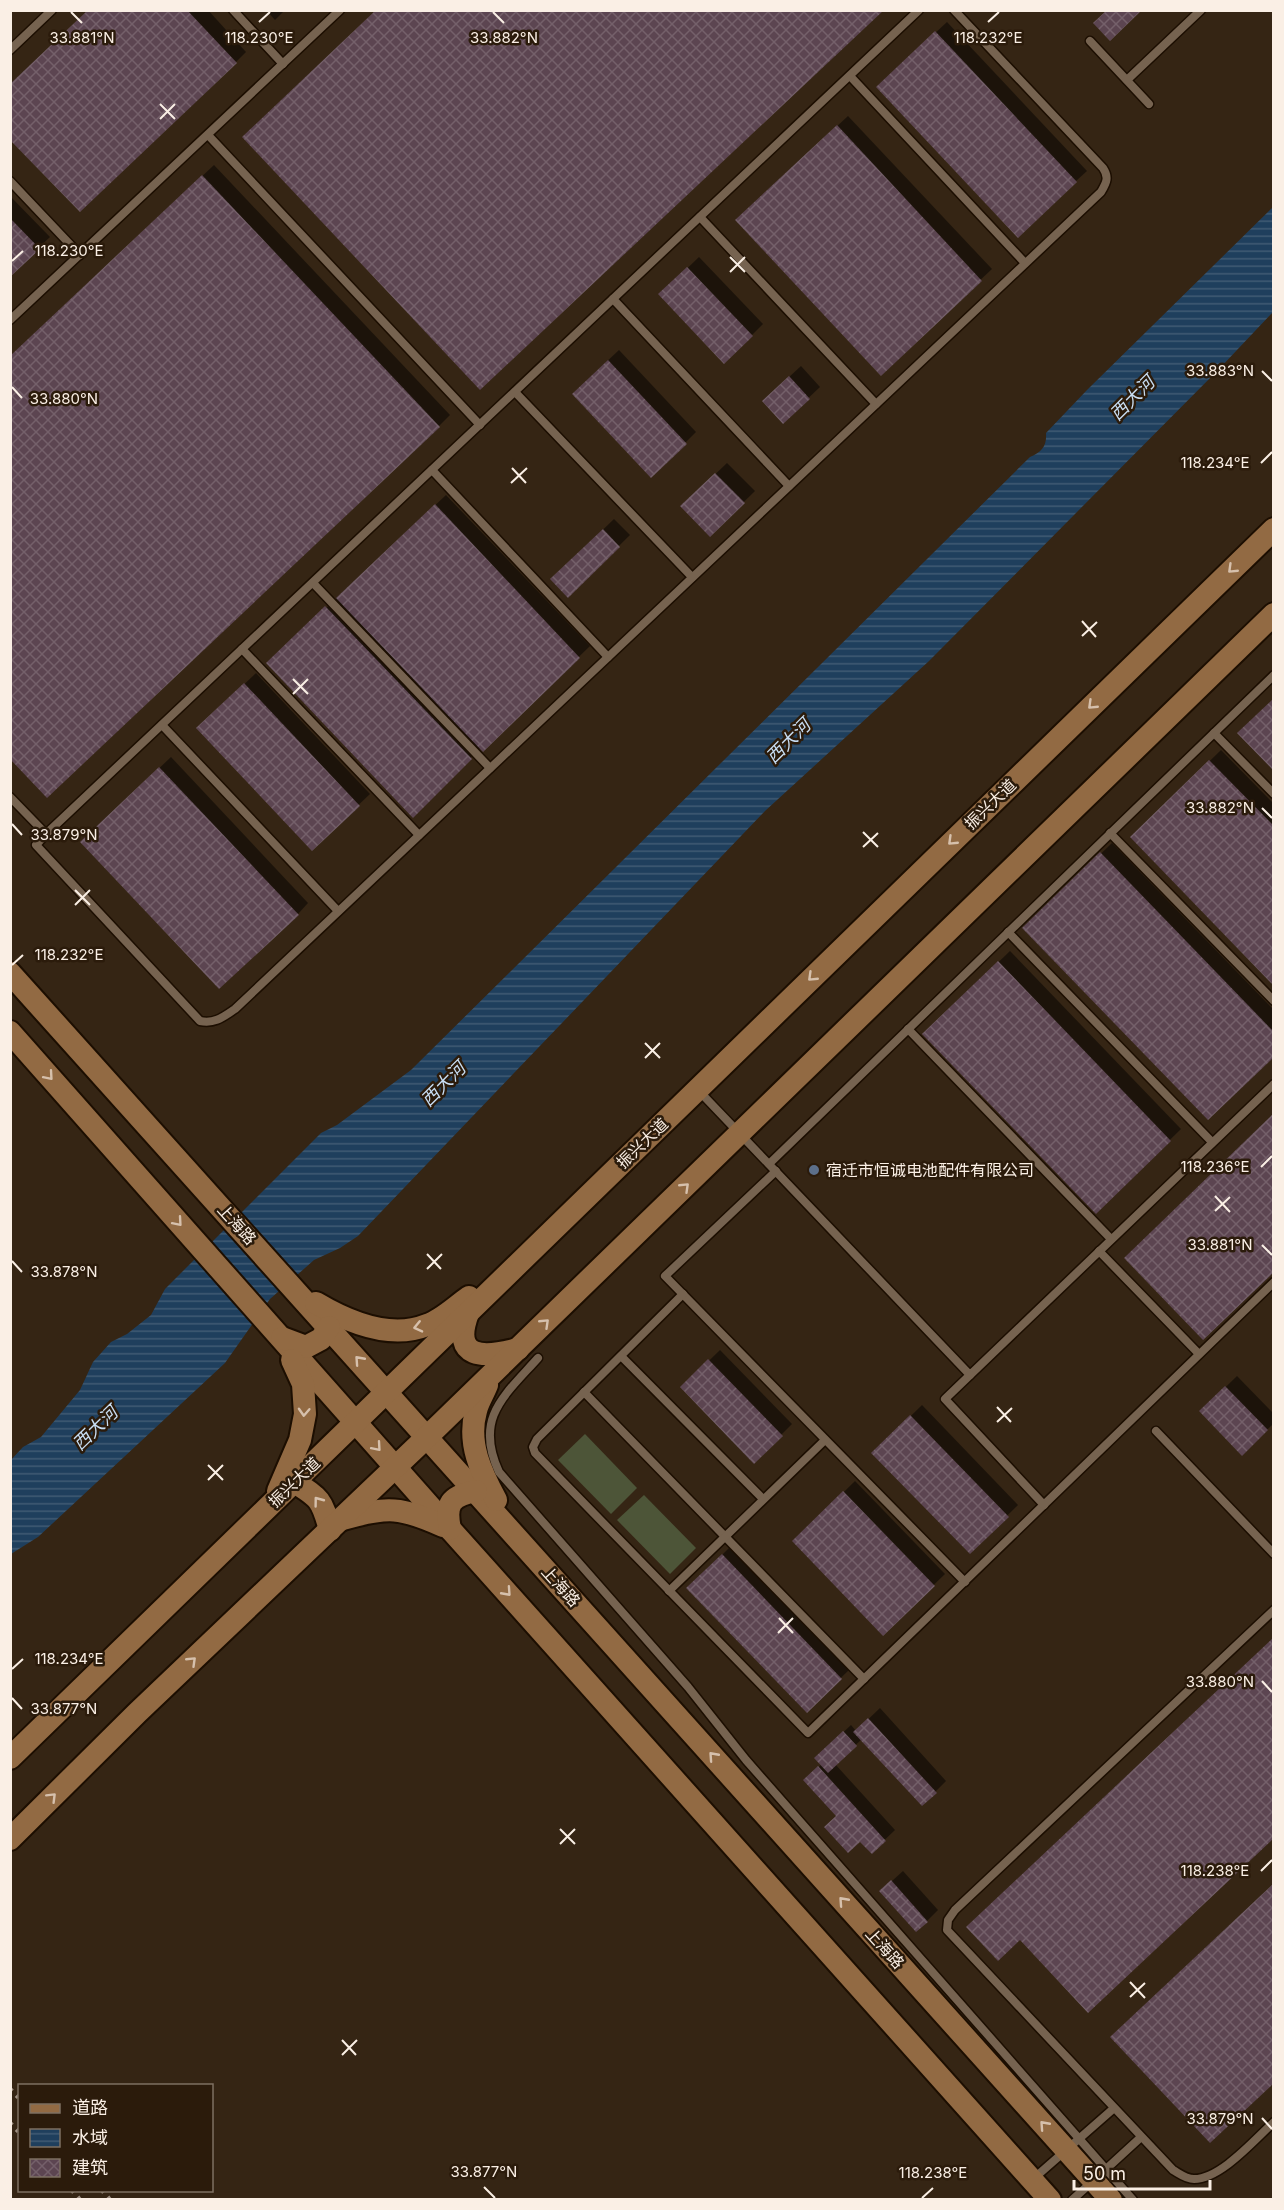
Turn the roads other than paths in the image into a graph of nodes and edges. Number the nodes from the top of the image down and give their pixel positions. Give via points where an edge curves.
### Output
1 (52, 10) edge
2 (232, 10) edge
3 (340, 10) edge
4 (919, 10) edge
5 (954, 10) edge
6 (1201, 10) edge
7 (1090, 41) dead end
8 (10, 50) edge
9 (283, 64) junction
10 (850, 76) junction
11 (1127, 80) junction
12 (1149, 104) dead end
13 (208, 135) junction
14 (10, 181) edge
15 (700, 217) junction
16 (80, 255) junction
17 (1025, 263) junction
18 (613, 299) junction
19 (10, 320) edge
20 (515, 392) junction
21 (876, 404) junction
22 (480, 425) junction
23 (432, 470) junction
24 (789, 486) junction
25 (1274, 529) edge
26 (692, 577) junction
27 (313, 583) junction
28 (1274, 614) edge
29 (242, 649) junction
30 (608, 657) junction
31 (1274, 675) edge
32 (162, 725) junction
33 (1214, 732) junction
34 (490, 768) junction
35 (1274, 794) edge
36 (10, 797) edge
37 (1110, 833) junction
38 (46, 834) junction
39 (419, 835) junction
40 (338, 911) junction
41 (1008, 932) junction
42 (10, 973) edge
43 (1274, 1001) edge
44 (908, 1029) junction
45 (10, 1032) edge
46 (1274, 1084) edge
47 (698, 1089) junction
48 (740, 1133) junction
49 (1212, 1142) junction
50 (772, 1167) junction
51 (1111, 1239) junction
52 (1099, 1251) junction
53 (520, 1262) junction
54 (1274, 1282) edge
55 (297, 1291) junction
56 (683, 1294) junction
57 (468, 1313) junction
58 (329, 1327) junction
59 (280, 1338) junction
60 (528, 1354) junction
61 (1199, 1354) junction
62 (621, 1356) junction
63 (491, 1375) junction
64 (970, 1375) junction
65 (387, 1391) junction
66 (584, 1392) junction
67 (355, 1422) junction
68 (1156, 1431) dead end
69 (428, 1436) junction
70 (825, 1440) junction
71 (396, 1468) junction
72 (294, 1482) junction
73 (476, 1491) junction
74 (764, 1500) junction
75 (273, 1502) junction
76 (1044, 1505) junction
77 (335, 1525) junction
78 (450, 1529) junction
79 (514, 1533) junction
80 (725, 1537) junction
81 (1274, 1554) edge
82 (965, 1582) junction
83 (669, 1591) junction
84 (1274, 1610) edge
85 (864, 1679) junction
86 (10, 1758) edge
87 (10, 1839) edge
88 (1113, 2109) junction
89 (1274, 2122) edge
90 (1140, 2138) junction
91 (1073, 2144) junction
92 (1100, 2175) junction
93 (1032, 2180) junction
94 (1050, 2199) edge
95 (1072, 2199) edge
96 (1111, 2199) edge
97 (1133, 2199) edge

1 - 8 lane
2 - 9 lane
3 - 9 lane
4 - 10 lane
5 - 17 lane via 1107,175 1101,192
6 - 11 lane
7 - 11 lane
9 - 13 lane
10 - 15 lane
10 - 17 lane
11 - 12 lane
13 - 16 lane
13 - 22 lane
14 - 16 lane
15 - 18 lane
15 - 21 lane
16 - 19 lane
17 - 21 lane
18 - 20 lane
18 - 24 lane
20 - 22 lane
20 - 26 lane
21 - 24 lane
22 - 23 lane
23 - 27 lane
23 - 30 lane
24 - 26 lane
25 -> 47 main road, 振兴大道
26 - 30 lane
27 - 29 lane
27 - 34 lane
28 - 48 main road
29 - 32 lane
29 - 39 lane
30 - 34 lane
31 - 33 lane
32 - 38 lane
32 - 40 lane
33 - 35 lane
33 - 37 lane
34 - 39 lane
36 - 38 lane
37 - 41 lane
37 - 43 lane
38 - 40 lane via 36,845 200,1021 210,1023 235,1009
39 - 40 lane
41 - 44 lane
41 - 49 lane
42 - 55 main road, 上海路
44 - 50 lane
44 - 51 lane
45 -> 59 main road
46 - 49 lane
47 - 48 lane
47 - 53 main road, 振兴大道
48 - 50 lane
60 -> 48 main road
49 - 51 lane
50 - 56 lane via 665,1276
50 - 64 lane
51 - 52 lane
52 - 61 lane
52 - 64 lane
53 -> 55 main road via 427,1325 405,1330 379,1329 355,1322
53 - 57 main road, 振兴大道
54 - 61 lane
55 - 58 main road, 上海路
56 - 62 lane
56 - 70 lane
57 - 60 main road via 462,1329 463,1340 471,1350 481,1355
57 - 65 main road, 振兴大道
58 - 59 main road via 321,1339 306,1347
65 -> 58 main road, 上海路
59 - 67 main road
59 -> 75 main road via 303,1384 304,1414 300,1440
60 - 63 main road
60 - 91 lane via 488,1431 499,1472 688,1687
61 - 76 lane
62 - 66 lane
62 - 74 lane
63 - 69 main road
63 - 79 main road via 476,1410 473,1437 479,1468
64 - 76 lane via 945,1399
65 - 67 main road, 振兴大道
65 - 69 main road, 上海路
66 - 80 lane
66 - 83 lane via 537,1439 535,1453
67 -> 71 main road
67 - 72 main road, 振兴大道
68 - 81 lane
69 - 71 main road
69 - 73 main road, 上海路
70 - 74 lane
70 - 82 lane
71 - 77 main road
71 - 78 main road
72 - 75 main road, 振兴大道
77 -> 72 main road via 317,1496
73 - 78 main road via 453,1500 447,1511
73 - 79 main road, 上海路
74 - 80 lane
75 - 86 main road, 振兴大道
76 - 82 lane
77 - 78 main road via 368,1512 390,1509 414,1513
87 -> 77 main road
78 -> 93 main road
91 -> 79 main road, 上海路
80 - 83 lane
80 - 85 lane
82 - 85 lane
83 - 85 lane via 808,1733
84 - 88 lane via 948,1920 947,1930
88 - 90 lane
88 - 91 lane
89 - 90 lane via 1231,2162 1196,2179 1173,2170
90 - 92 lane
91 - 92 main road, 上海路
91 - 93 lane
92 - 95 lane
92 - 96 main road, 上海路
92 - 97 lane
93 - 94 main road

